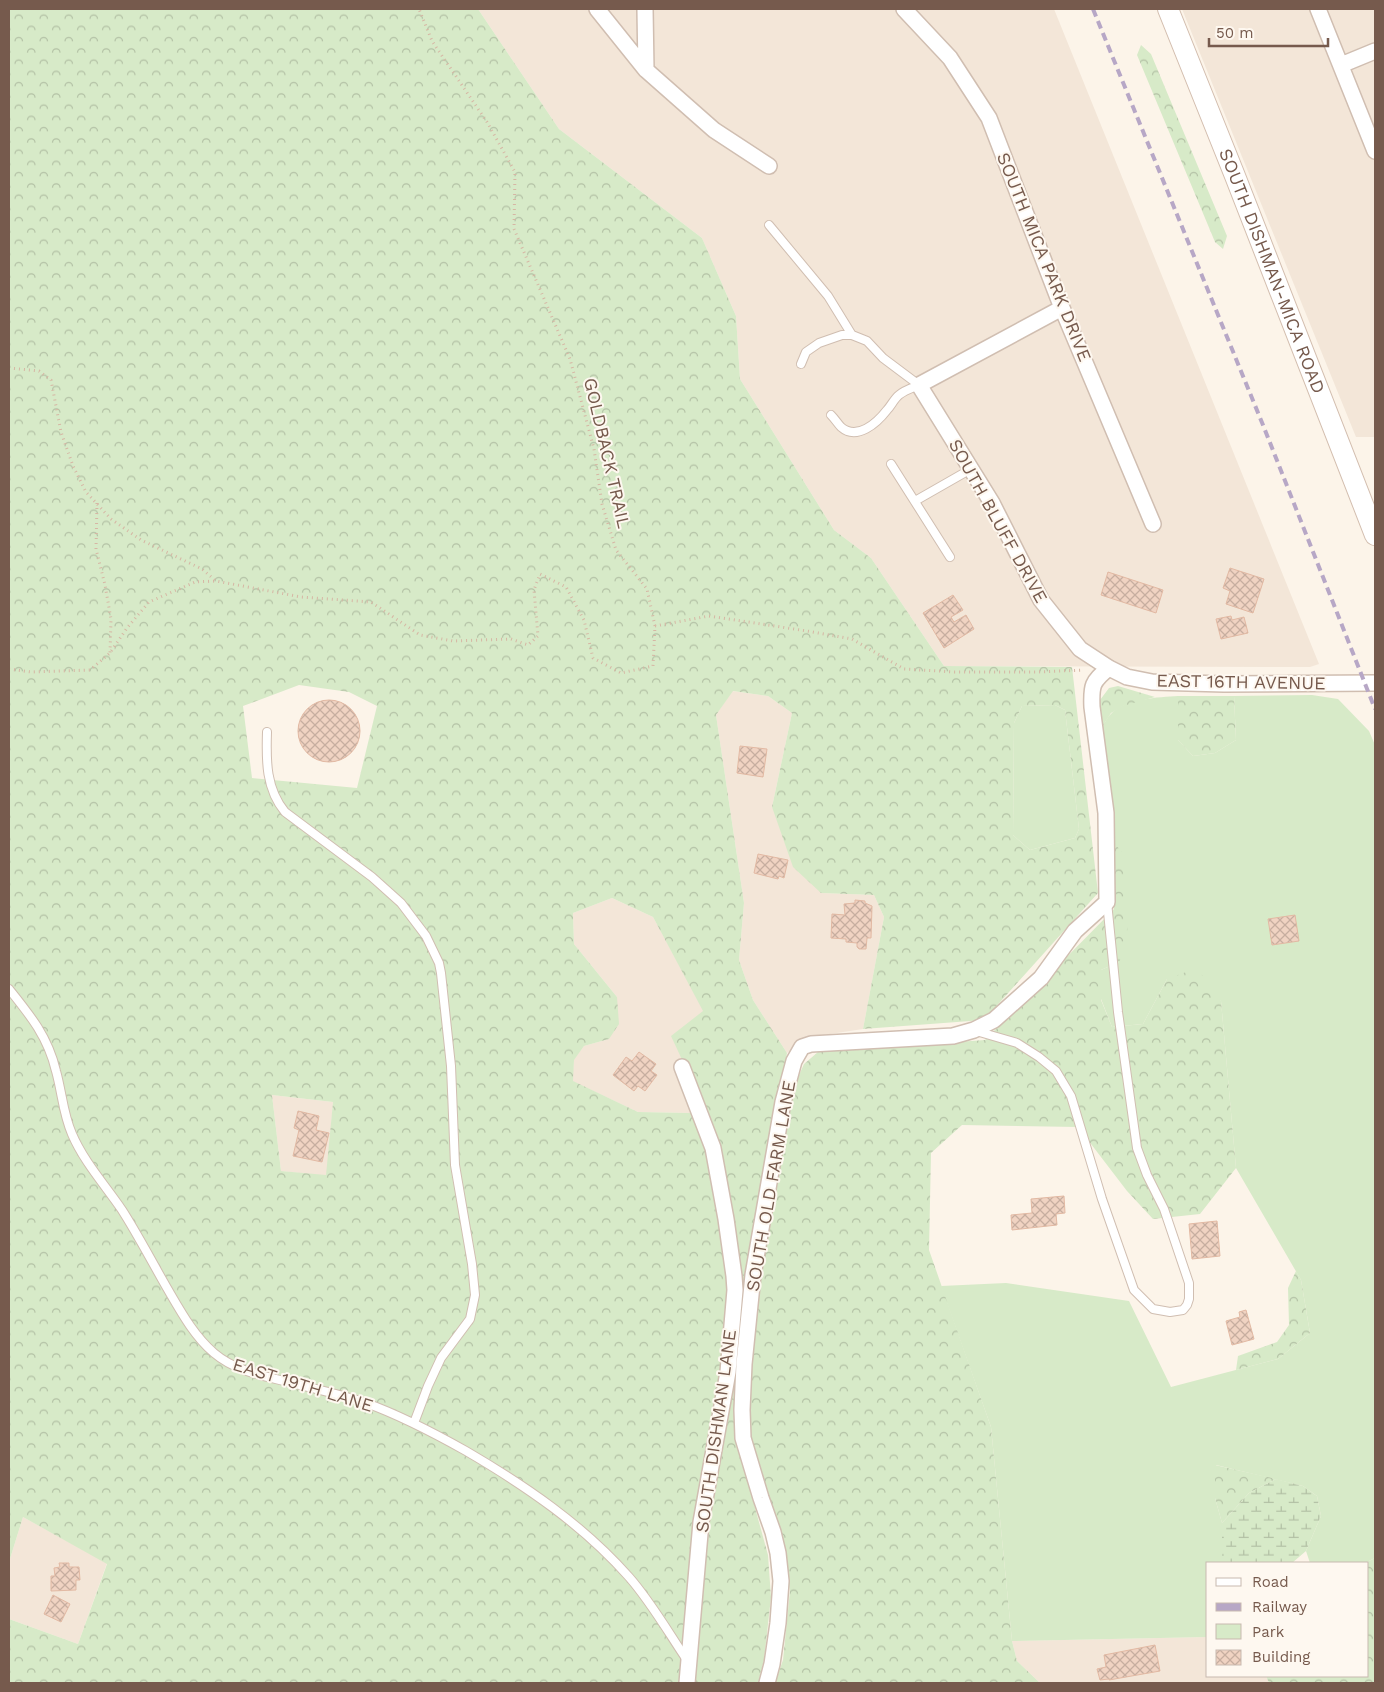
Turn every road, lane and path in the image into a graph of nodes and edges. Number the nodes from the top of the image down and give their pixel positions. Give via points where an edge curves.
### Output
1 (419, 9) edge
2 (597, 9) edge
3 (645, 9) edge
4 (904, 9) edge
5 (1168, 9) edge
6 (1318, 9) edge
7 (1375, 51) edge
8 (1341, 65) junction
9 (646, 70) junction
10 (1375, 151) edge
11 (769, 166) dead end
12 (770, 225) dead end
13 (1062, 308) junction
14 (852, 335) junction
15 (801, 364) dead end
16 (9, 368) edge
17 (920, 385) junction
18 (831, 415) dead end
19 (891, 464) dead end
20 (971, 469) junction
21 (915, 502) junction
22 (97, 503) junction
23 (1153, 524) dead end
24 (1375, 535) edge
25 (950, 556) dead end
26 (216, 581) junction
27 (655, 626) junction
28 (110, 653) junction
29 (1109, 668) junction
30 (9, 669) edge
31 (1375, 683) edge
32 (267, 732) dead end
33 (1107, 902) junction
34 (9, 989) edge
35 (974, 1030) junction
36 (682, 1067) dead end
37 (414, 1423) junction
38 (689, 1663) junction
39 (687, 1683) edge
40 (767, 1683) edge

1 - 27 path, GOLDBACK TRAIL via 432,42 487,122 515,172 514,229 570,359 594,449 602,504 616,550 647,589
2 - 9 street
3 - 9 street
4 - 13 street, SOUTH MICA PARK DRIVE via 950,58 989,118
5 - 24 main road, SOUTH DISHMAN-MICA ROAD
6 - 8 street
7 - 8 street
8 - 10 street
9 - 11 street via 714,130
12 - 14 lane via 828,296
13 - 17 street
13 - 23 street, SOUTH MICA PARK DRIVE
14 - 15 lane via 842,335 813,347
14 - 17 lane via 867,341 883,358
16 - 22 path, GOLDBACK TRAIL via 39,371 51,380 61,432 72,466 86,492
17 - 18 lane via 898,396 881,418 863,430 847,431
17 - 20 street, SOUTH BLUFF DRIVE
19 - 21 lane
20 - 21 lane
20 - 29 street, SOUTH BLUFF DRIVE via 1041,600 1080,649
21 - 25 lane
22 - 26 path, GOLDBACK TRAIL via 111,519 141,540 202,569
22 - 28 path via 96,549 111,619
26 - 27 path, GOLDBACK TRAIL via 301,597 371,602 420,635 452,641 511,639 528,645 538,636 534,590 540,574 566,587 584,620 594,658 621,673 652,666
26 - 28 path via 195,582 149,602
27 - 29 path via 709,616 825,634 852,639 904,669 1038,672
28 - 30 path via 90,670 31,672
29 - 31 street, EAST 16TH AVENUE via 1127,677 1152,682
29 - 33 street via 1097,677 1091,690 1106,813
32 - 37 lane via 267,771 279,805 384,886 426,936 439,963 451,1066 455,1164 475,1295 470,1319 441,1358
33 - 35 street, SOUTH OLD FARM LANE via 1075,931 1041,978 994,1020
33 - 35 lane via 1137,1148 1146,1175 1164,1208 1189,1282 1189,1299 1183,1310 1153,1309 1134,1290 1071,1096 1056,1071 1017,1043
34 - 37 lane, EAST 19TH LANE via 37,1024 50,1052 67,1123 84,1157 122,1210 183,1316 213,1352 239,1369 365,1403
35 - 40 street, SOUTH OLD FARM LANE via 954,1036 811,1044 802,1047 794,1061 783,1102 753,1275 742,1410 743,1438 773,1532 781,1581 778,1623
36 - 38 street, SOUTH DISHMAN LANE via 713,1148 735,1290 728,1372 702,1522
37 - 38 lane, EAST 19TH LANE via 499,1470 536,1494 587,1535 631,1579
38 - 39 street, SOUTH DISHMAN LANE

